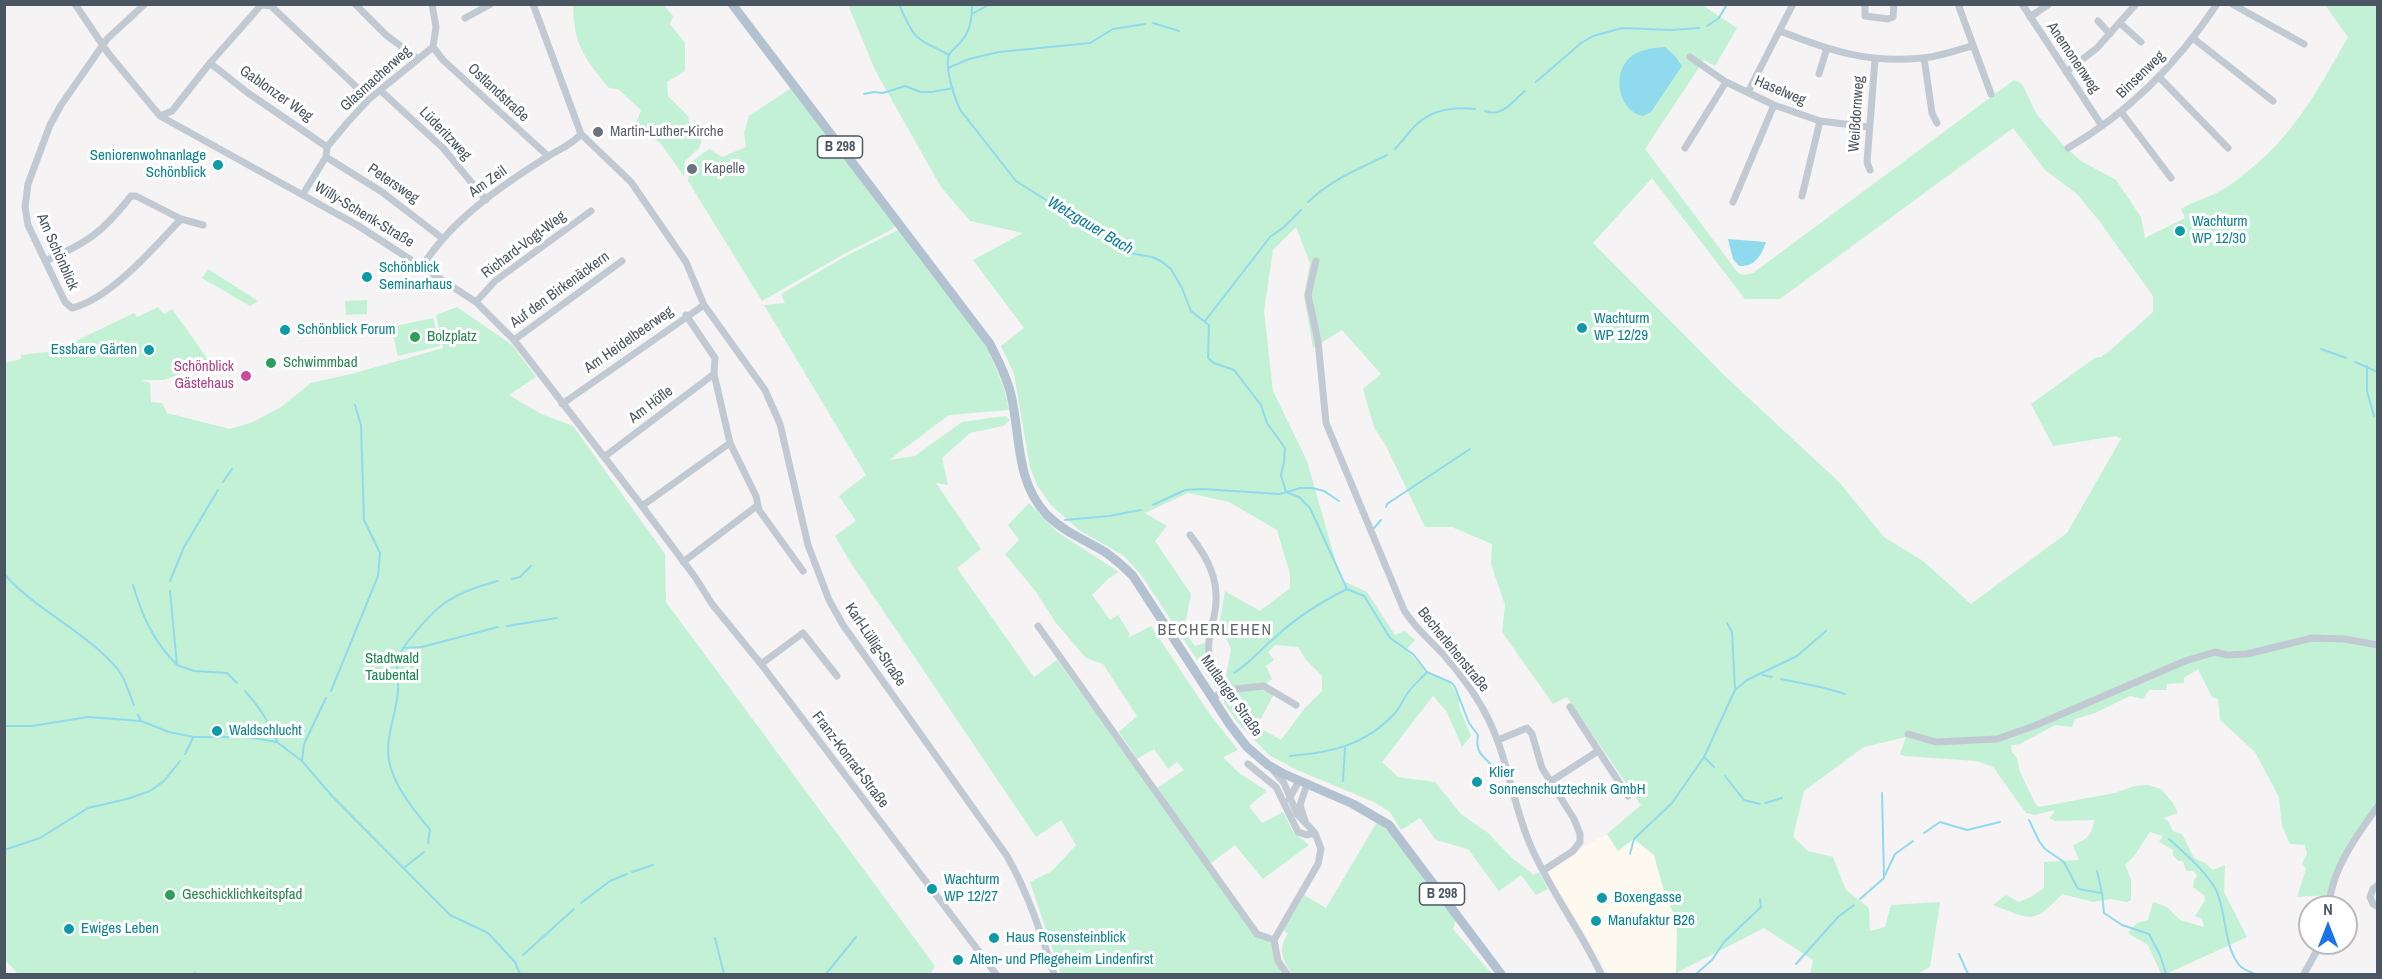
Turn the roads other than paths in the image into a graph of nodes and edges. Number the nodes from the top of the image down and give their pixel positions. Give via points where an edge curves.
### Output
1 (75, 4) edge
2 (145, 4) edge
3 (355, 4) edge
4 (432, 4) edge
5 (491, 4) edge
6 (533, 4) edge
7 (732, 4) edge
8 (1793, 4) edge
9 (1865, 4) edge
10 (1894, 4) edge
11 (1958, 4) edge
12 (2022, 4) edge
13 (2049, 4) edge
14 (2136, 4) edge
15 (2217, 4) edge
16 (2232, 4) edge
17 (262, 5) edge
18 (272, 5) edge
19 (2030, 17) junction
20 (465, 18) dead end
21 (2098, 21) dead end
22 (2121, 24) junction
23 (1780, 31) junction
24 (2110, 34) junction
25 (2194, 39) junction
26 (2141, 42) dead end
27 (2304, 44) dead end
28 (103, 45) junction
29 (1972, 46) junction
30 (433, 47) junction
31 (1827, 48) junction
32 (1690, 57) dead end
33 (1924, 58) junction
34 (418, 59) junction
35 (1875, 60) junction
36 (210, 63) junction
37 (2066, 72) junction
38 (1819, 75) dead end
39 (2160, 78) junction
40 (1726, 82) junction
41 (380, 90) junction
42 (1748, 92) junction
43 (1990, 94) dead end
44 (369, 99) junction
45 (2272, 101) dead end
46 (1774, 105) junction
47 (2122, 113) junction
48 (160, 116) junction
49 (1820, 121) junction
50 (1937, 123) dead end
51 (2102, 126) junction
52 (1869, 127) junction
53 (581, 134) junction
54 (327, 147) junction
55 (1685, 148) dead end
56 (2068, 148) dead end
57 (2228, 148) dead end
58 (548, 156) junction
59 (326, 157) junction
60 (1870, 170) dead end
61 (2171, 178) dead end
62 (303, 194) junction
63 (1802, 196) dead end
64 (486, 200) junction
65 (1733, 202) dead end
66 (591, 211) dead end
67 (181, 219) junction
68 (203, 225) dead end
69 (442, 238) junction
70 (45, 261) junction
71 (622, 261) dead end
72 (1316, 261) dead end
73 (422, 267) junction
74 (476, 302) junction
75 (704, 305) junction
76 (686, 315) junction
77 (514, 340) junction
78 (714, 374) junction
79 (562, 404) junction
80 (730, 443) junction
81 (604, 457) junction
82 (758, 505) junction
83 (642, 506) junction
84 (1190, 535) dead end
85 (683, 562) junction
86 (803, 572) dead end
87 (1038, 626) dead end
88 (2378, 645) edge
89 (761, 664) junction
90 (837, 676) dead end
91 (1225, 690) junction
92 (1213, 698) junction
93 (1296, 705) dead end
94 (1570, 707) dead end
95 (1908, 734) dead end
96 (1498, 740) junction
97 (1598, 751) junction
98 (1248, 764) dead end
99 (1268, 765) junction
100 (1550, 782) junction
101 (1303, 783) junction
102 (1628, 796) dead end
103 (1289, 799) junction
104 (2378, 806) edge
105 (1306, 823) junction
106 (1315, 833) junction
107 (1544, 870) junction
108 (2378, 885) edge
109 (2331, 895) edge
110 (2378, 907) edge
111 (1274, 940) junction
112 (2315, 955) edge
113 (996, 975) edge
114 (1054, 975) edge
115 (1287, 975) edge
116 (1501, 975) edge
117 (1601, 975) edge
118 (2304, 975) edge

1 - 28 street, Willy-Schenk-Straße
2 - 28 street, Am Schönblick
3 - 34 street
4 - 30 street via 436,17
5 - 20 street
6 - 53 street
7 - 92 main road, Mutlanger Straße / B 298 via 990,344 1011,395 1022,467 1035,499 1060,526 1115,560 1133,576
8 - 23 street
9 - 10 street via 1865,16 1888,19 1893,17
11 - 29 street
12 - 19 street, Anemonenweg
13 - 19 street
14 - 22 street
15 - 25 street, Binsenweg
16 - 27 street
17 - 18 street
17 - 36 street
18 - 44 street
19 - 37 street, Anemonenweg
21 - 24 street
22 - 24 street
22 - 26 street
23 - 31 street
23 - 42 street
24 - 37 street
25 - 39 street, Binsenweg
25 - 45 street
28 - 48 street, Willy-Schenk-Straße
28 - 70 street, Am Schönblick via 50,125 28,184 26,216
29 - 33 street
29 - 43 street
30 - 34 street, Glasmacherweg
30 - 58 street, Ostlandstraße
31 - 35 street
31 - 38 street
32 - 40 street, Haselweg
33 - 35 street
33 - 50 street
34 - 41 street, Glasmacherweg
35 - 52 street, Weißdornweg
36 - 48 street via 172,111
36 - 54 street, Gablonzer Weg
37 - 51 street, Anemonenweg
39 - 47 street, Binsenweg
39 - 57 street
40 - 42 street, Haselweg
40 - 55 street
41 - 44 street, Glasmacherweg
41 - 64 street, Lüderitzweg via 443,148
42 - 46 street, Haselweg
44 - 54 street, Glasmacherweg
46 - 49 street, Haselweg
46 - 65 street
47 - 51 street, Binsenweg
47 - 61 street
48 - 62 street, Willy-Schenk-Straße
49 - 52 street, Haselweg
49 - 63 street
51 - 56 street, Binsenweg
52 - 60 street, Weißdornweg
53 - 58 street, Am Zeil
53 - 75 street via 631,182 686,262
54 - 59 street
58 - 64 street, Am Zeil
59 - 62 street
59 - 69 street, Petersweg via 382,192
62 - 73 street, Willy-Schenk-Straße
64 - 69 street, Am Zeil
66 - 74 street, Richard-Vogt-Weg via 495,281
67 - 68 street
67 - 70 street via 131,196 95,235
67 - 70 street, Am Schönblick via 132,271 88,303 72,308 65,302
69 - 73 street, Am Zeil
71 - 77 street, Auf den Birkenäckern
72 - 96 street, Becherlehenstraße via 1308,295 1318,341 1326,423 1404,610 1464,680
73 - 74 street, Willy-Schenk-Straße
74 - 77 street, Willy-Schenk-Straße
75 - 76 street, Am Heidelbeerweg
75 - 114 street, Karl-Lüllig-Straße via 765,390 780,424 808,545 829,600 1007,856 1035,915
76 - 78 street via 715,358
76 - 79 street, Am Heidelbeerweg
77 - 79 street, Willy-Schenk-Straße
78 - 80 street
78 - 81 street, Am Höfle
79 - 81 street, Willy-Schenk-Straße
80 - 82 street
80 - 83 street
81 - 83 street, Willy-Schenk-Straße
82 - 85 street
82 - 86 street
83 - 85 street, Willy-Schenk-Straße
84 - 91 street via 1206,555 1215,578 1209,652
85 - 89 street, Franz-Konrad-Straße
87 - 111 street via 1257,934
88 - 95 street via 2312,638 2247,654 2215,652 1996,739 1936,742
89 - 90 street via 803,633
89 - 113 street, Franz-Konrad-Straße
91 - 92 street
91 - 93 street via 1264,686
92 - 99 main road, Mutlanger Straße / B 298 via 1247,747
94 - 97 street
96 - 100 street via 1527,728
96 - 107 street, Becherlehenstraße via 1526,834
97 - 100 street
97 - 102 street
98 - 106 street via 1276,787 1298,832 1307,836
99 - 101 main road, Mutlanger Straße / B 298
99 - 103 street via 1284,783
100 - 107 street via 1574,819 1580,842
101 - 103 street
101 - 105 street via 1300,806
101 - 116 main road, Mutlanger Straße / B 298 via 1353,804 1389,825
103 - 105 street
104 - 109 street via 2337,873
105 - 106 street
106 - 111 street via 1321,849 1318,864
107 - 117 street, Becherlehenstraße
108 - 110 street via 2370,897
111 - 115 street via 1278,961
112 - 118 street

